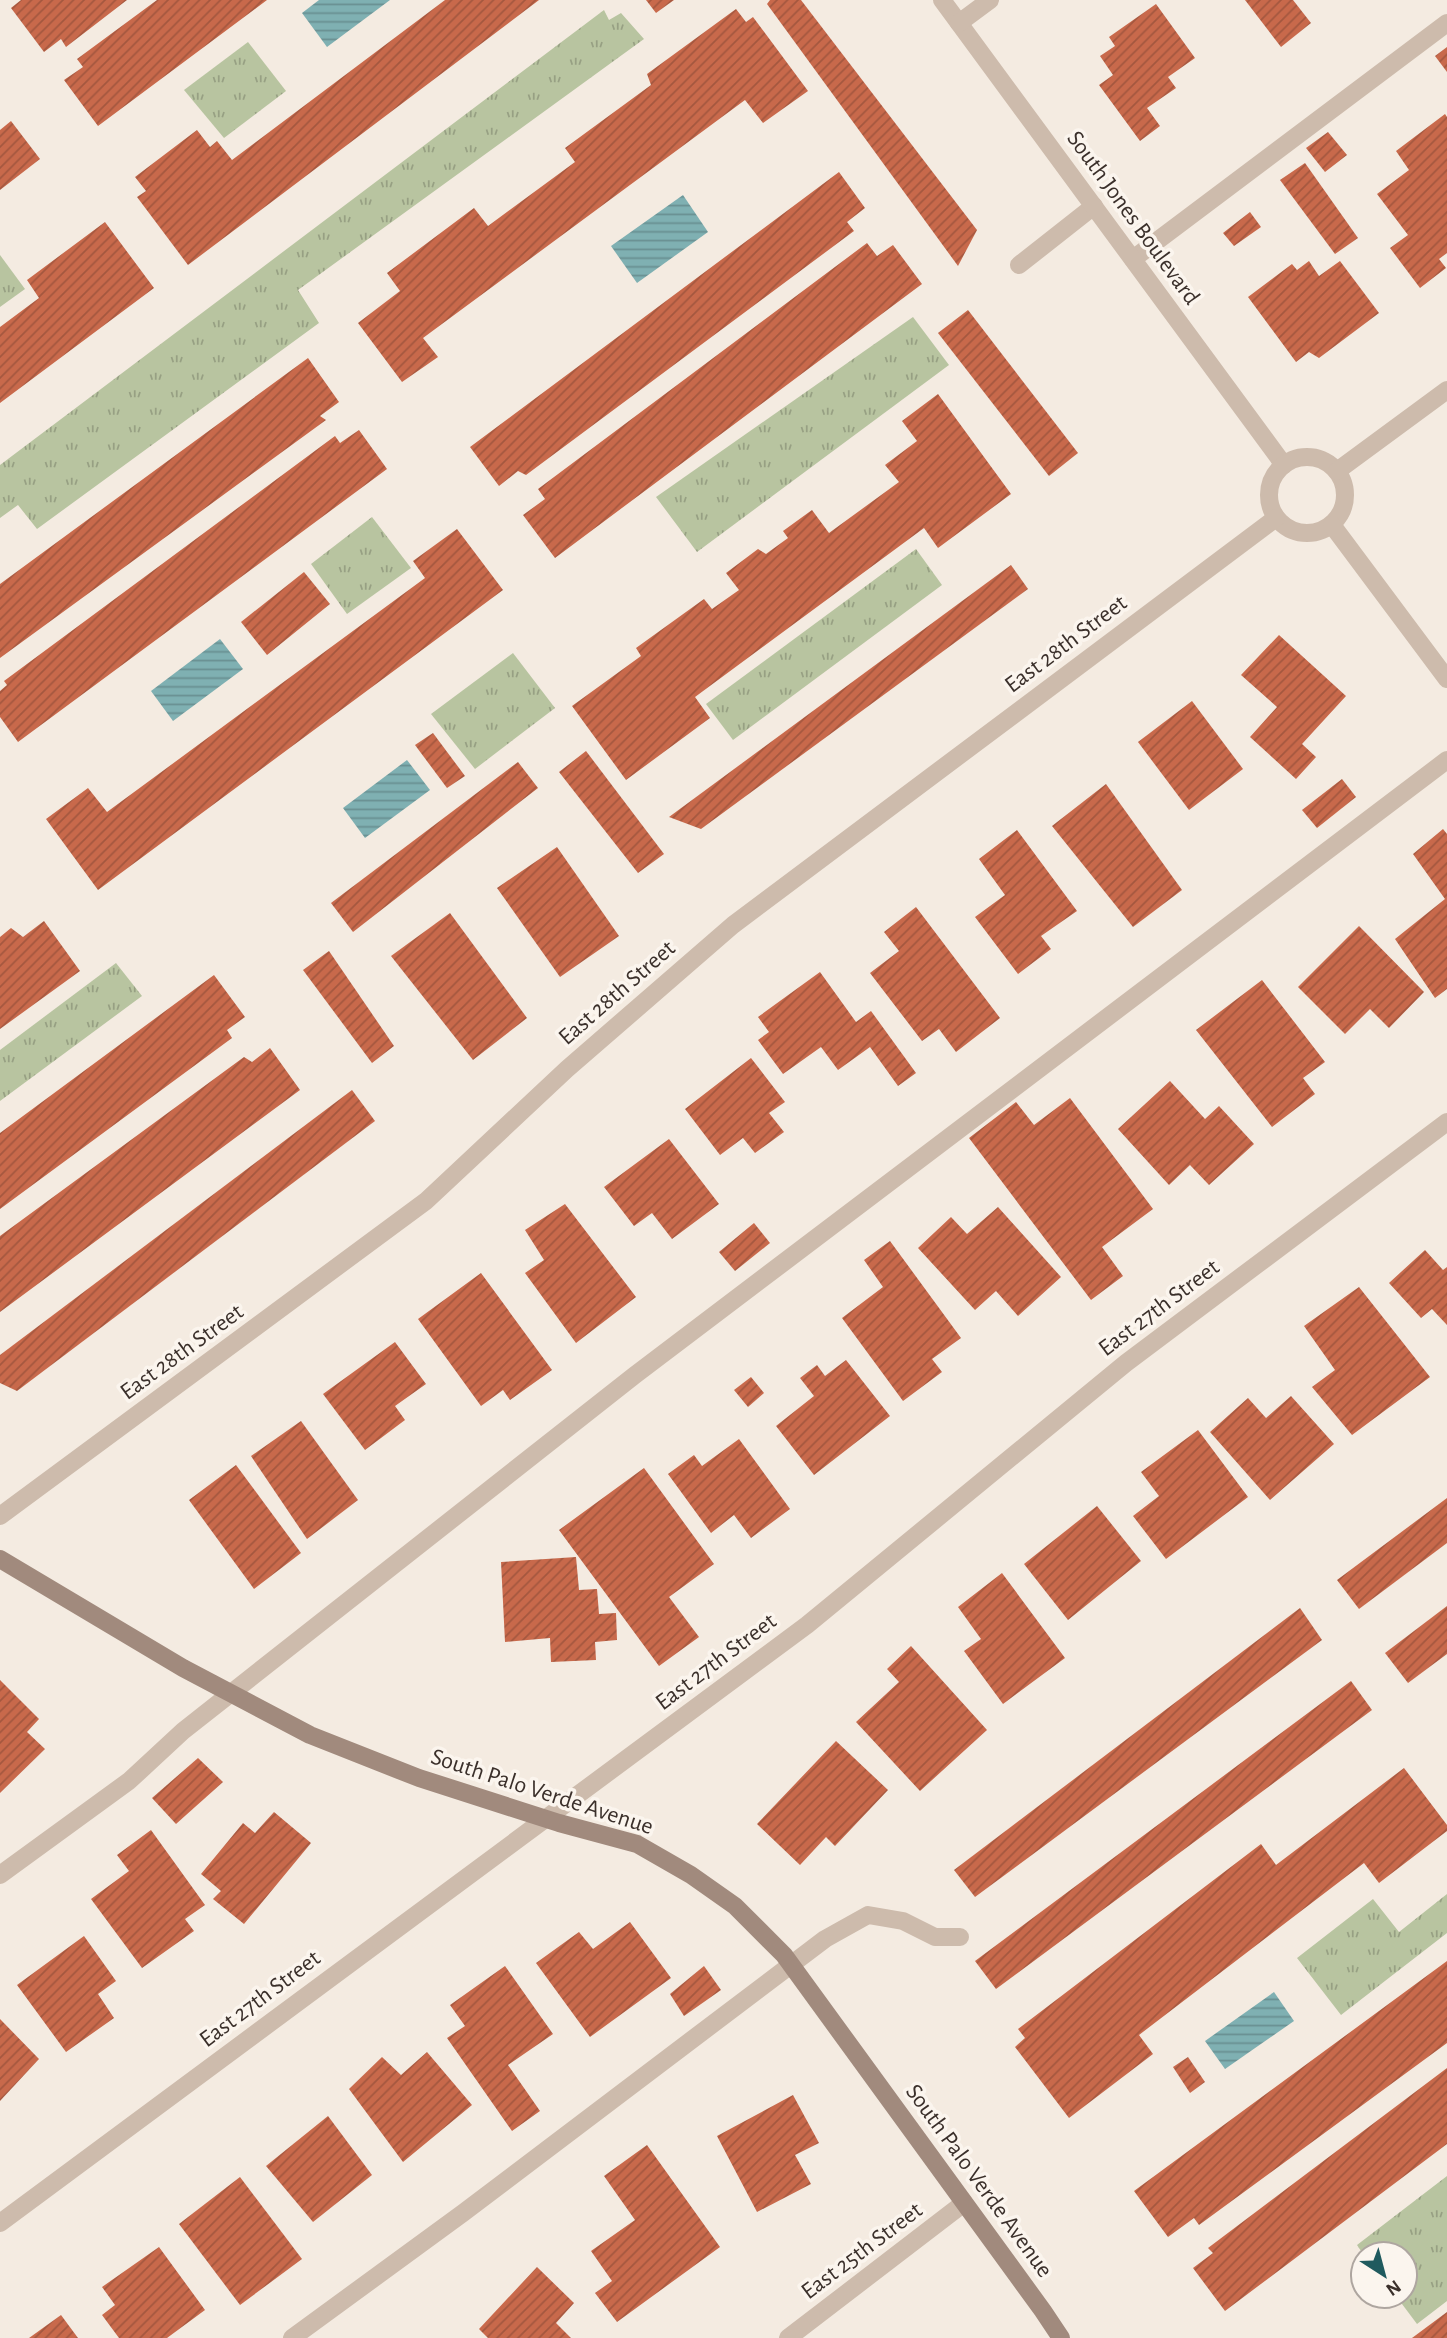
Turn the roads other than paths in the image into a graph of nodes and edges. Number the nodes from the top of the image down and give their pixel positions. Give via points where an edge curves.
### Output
1 (942, 0) edge
2 (990, 0) edge
3 (959, 23) junction
4 (1447, 23) edge
5 (1094, 206) junction
6 (1133, 259) junction
7 (1019, 265) dead end
8 (1447, 390) edge
9 (1284, 465) junction
10 (1337, 471) junction
11 (1276, 518) junction
12 (1332, 525) junction
13 (1447, 679) edge
14 (1447, 760) edge
15 (1447, 1122) edge
16 (0, 1516) edge
17 (0, 1559) edge
18 (230, 1694) junction
19 (545, 1818) junction
20 (0, 1875) edge
21 (960, 1937) dead end
22 (792, 1965) junction
23 (964, 2203) junction
24 (0, 2223) edge
25 (292, 2338) edge
26 (788, 2338) edge
27 (1061, 2338) edge

1 - 3 street, South Jones Boulevard
2 - 3 street
3 - 5 street, South Jones Boulevard
4 - 6 street
5 - 6 street, South Jones Boulevard
5 - 7 street
6 - 9 street, South Jones Boulevard
8 - 10 street
9 - 10 street via 1295,459 1318,458
9 - 11 street via 1269,496
10 - 12 street via 1346,494 1340,516
11 - 12 street via 1296,532 1309,534
11 - 16 street, East 28th Street via 733,925 567,1069 426,1201
12 - 13 street
14 - 18 street via 635,1375
15 - 19 street, East 27th Street via 1126,1363 807,1625
17 - 18 street, South Palo Verde Avenue
18 - 19 street, South Palo Verde Avenue via 366,1758
18 - 20 street via 129,1781
19 - 22 street, South Palo Verde Avenue via 637,1844 691,1875 735,1906
19 - 24 street, East 27th Street
21 - 22 street via 935,1937 903,1921 869,1915 825,1939
22 - 23 street, South Palo Verde Avenue
22 - 25 street
23 - 26 street, East 25th Street
23 - 27 street, South Palo Verde Avenue

